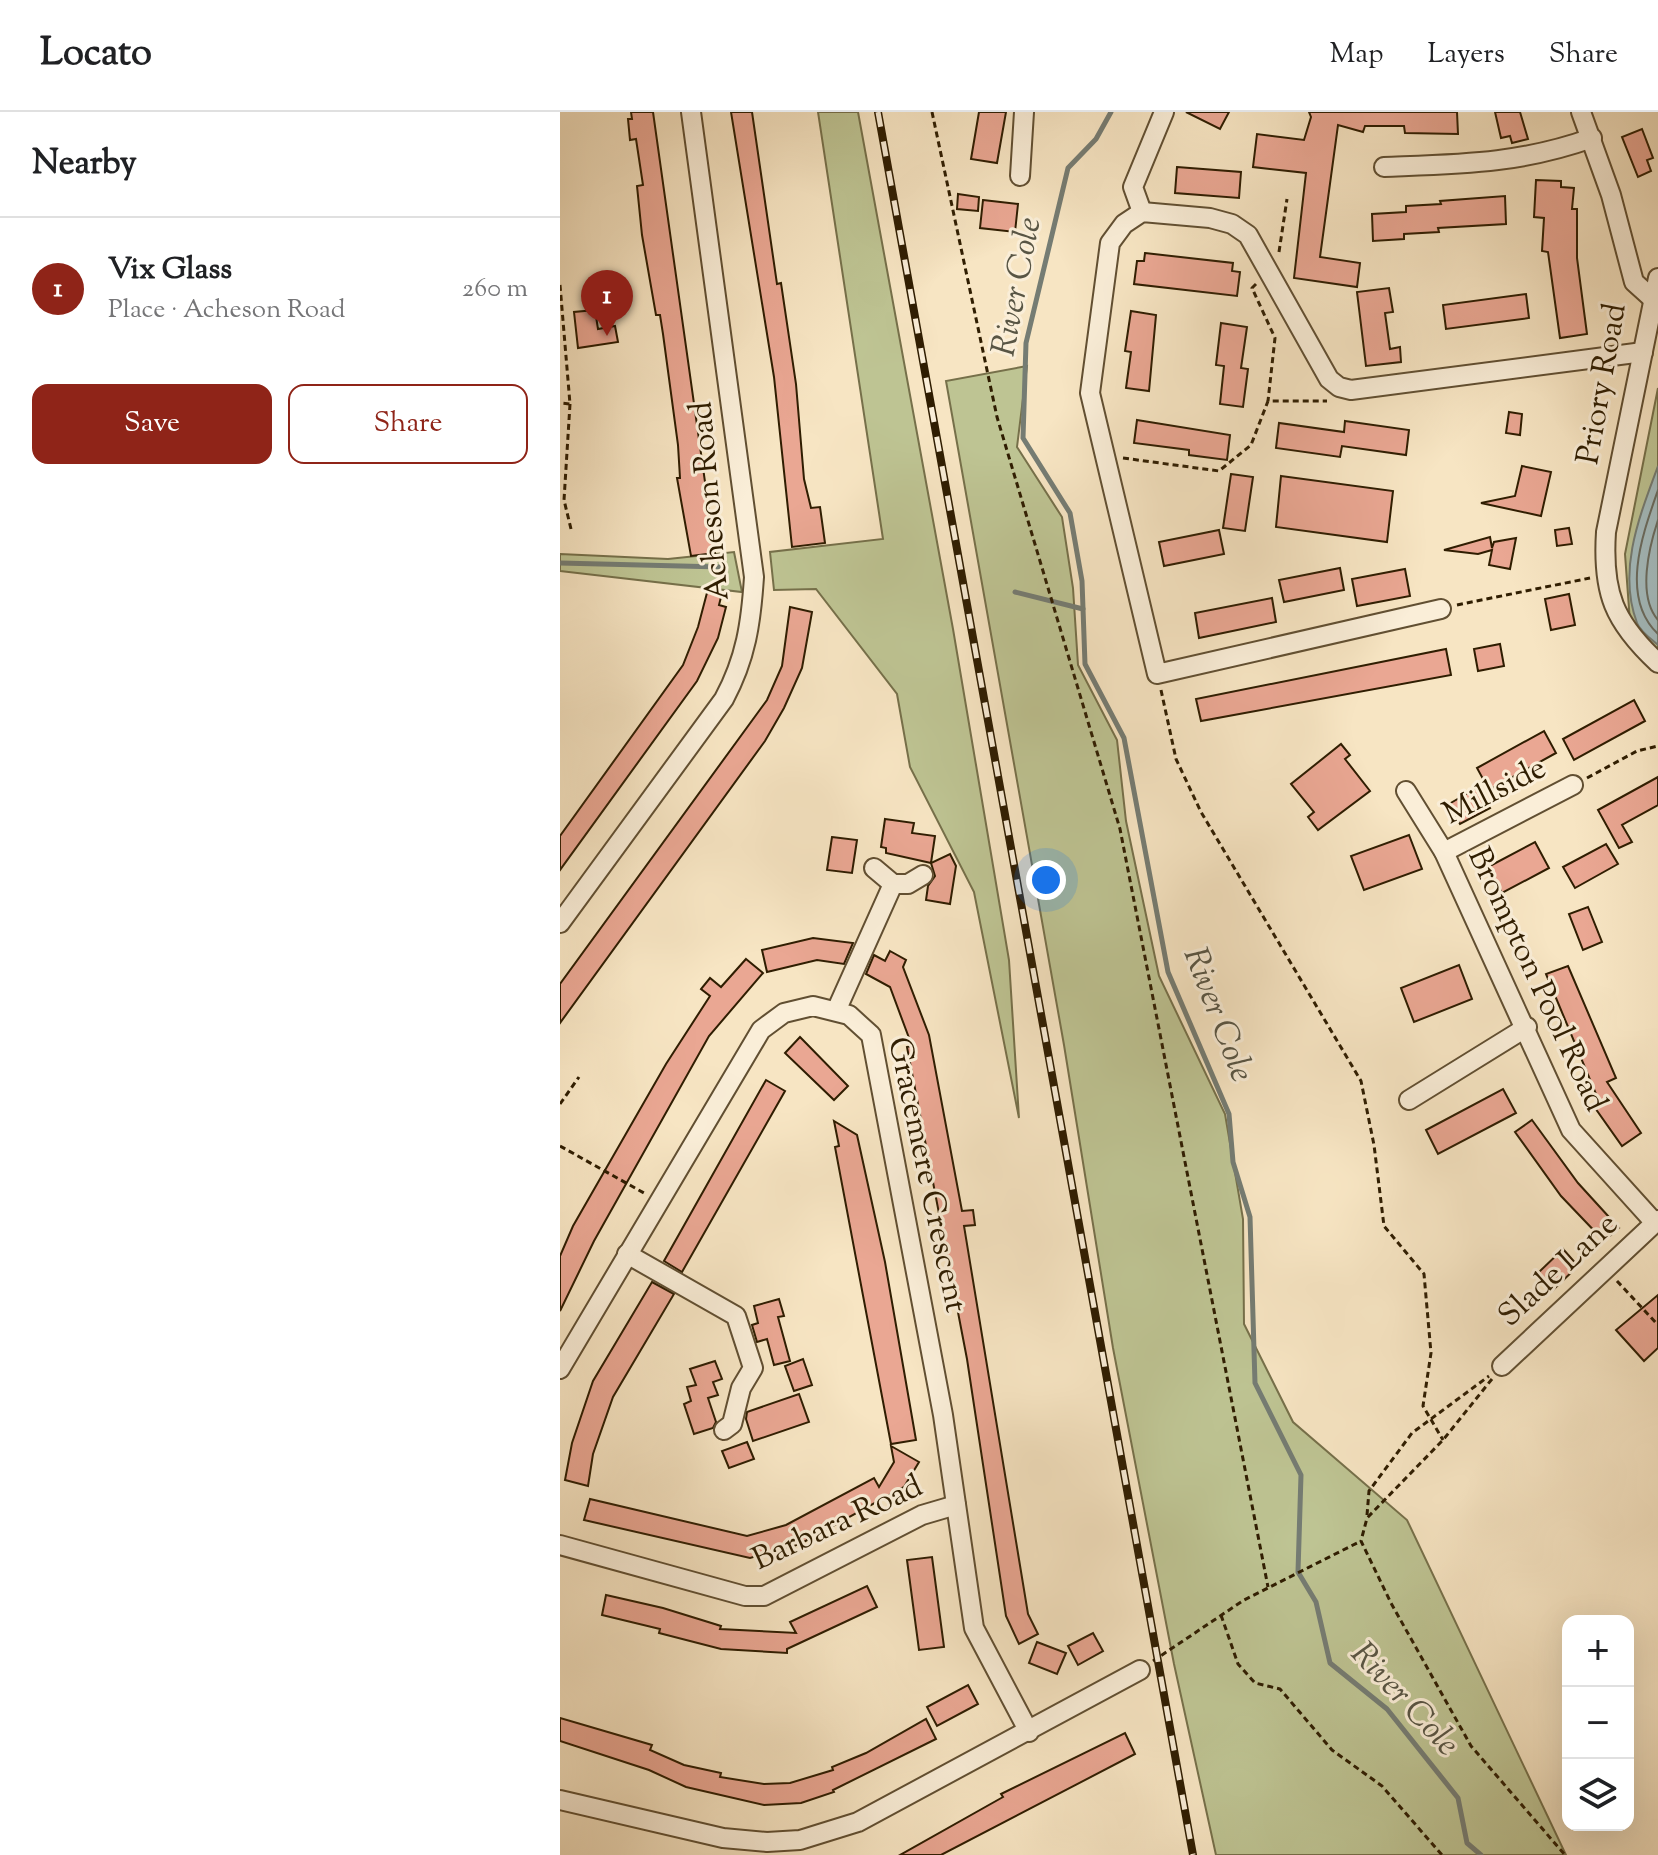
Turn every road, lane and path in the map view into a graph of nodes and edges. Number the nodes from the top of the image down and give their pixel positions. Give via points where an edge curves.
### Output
1 (691, 112) edge
2 (932, 112) edge
3 (1024, 112) edge
4 (1164, 112) edge
5 (1581, 112) edge
6 (1592, 138) junction
7 (1384, 167) dead end
8 (1020, 176) dead end
9 (1142, 212) junction
10 (1658, 278) edge
11 (560, 285) edge
12 (1654, 300) junction
13 (1643, 352) junction
14 (1351, 390) junction
15 (560, 403) edge
16 (570, 404) junction
17 (1104, 456) junction
18 (571, 529) dead end
19 (1606, 575) junction
20 (1441, 609) joint
21 (1658, 663) edge
22 (1157, 674) junction
23 (1658, 746) edge
24 (1573, 785) joint
25 (1406, 791) dead end
26 (1444, 852) junction
27 (874, 868) dead end
28 (923, 875) dead end
29 (893, 884) junction
30 (560, 923) edge
31 (836, 1011) junction
32 (1527, 1027) junction
33 (579, 1077) dead end
34 (1409, 1100) dead end
35 (560, 1104) edge
36 (560, 1146) edge
37 (658, 1201) junction
38 (1656, 1221) edge
39 (627, 1254) junction
40 (1606, 1269) junction
41 (1658, 1325) edge
42 (1502, 1366) junction
43 (560, 1369) edge
44 (1432, 1419) junction
45 (724, 1430) dead end
46 (1443, 1440) junction
47 (956, 1505) junction
48 (1367, 1518) junction
49 (1361, 1541) junction
50 (560, 1545) edge
51 (1268, 1587) junction
52 (1221, 1615) junction
53 (1140, 1670) joint
54 (1029, 1732) junction
55 (560, 1800) edge
56 (1442, 1855) edge
57 (1565, 1855) edge

1 - 30 street, Acheson Road via 754,577 749,630 741,666 724,699
2 - 51 path via 997,417 1120,829
3 - 8 street
4 - 9 street via 1133,187
5 - 6 street, Priory Road
6 - 7 street via 1500,163
6 - 12 street, Priory Road via 1634,282
9 - 14 street via 1210,218 1248,235 1329,379
9 - 17 street via 1110,243 1090,393
10 - 12 street
11 - 16 path
12 - 13 street, Priory Road
13 - 14 street
13 - 19 street, Priory Road via 1606,532
14 - 17 path via 1346,402 1268,401 1251,445 1219,471
15 - 16 path
16 - 18 path via 564,500
17 - 22 street
19 - 20 path
19 - 21 street, Priory Road via 1623,626
20 - 22 street
22 - 44 path via 1176,759 1201,812 1361,1081 1384,1226 1424,1274 1431,1353 1423,1406
23 - 24 path via 1637,751
24 - 26 street, Millside
25 - 26 street, Brompton Pool Road
26 - 32 street, Brompton Pool Road
27 - 29 street
28 - 29 street via 908,884
29 - 31 street
31 - 37 street, Gracemere Crescent via 796,1008 761,1030
31 - 47 street, Gracemere Crescent via 862,1024 879,1063
32 - 34 street
32 - 38 street, Brompton Pool Road via 1571,1130
33 - 35 path
36 - 37 path
37 - 39 street, Gracemere Crescent
38 - 40 street, Slade Lane
39 - 43 street, Gracemere Crescent
39 - 45 street via 736,1316 753,1368 741,1388 732,1424
40 - 41 path
40 - 42 street, Slade Lane
42 - 44 path
42 - 46 path
44 - 46 path
44 - 48 path via 1412,1433 1369,1491
46 - 48 path
47 - 50 street, Barbara Road via 922,1515 764,1596 745,1596
47 - 54 street, Gracemere Crescent via 974,1628
48 - 49 path
49 - 51 path
49 - 57 path via 1471,1746
51 - 52 path
52 - 53 path
52 - 56 path via 1238,1664 1255,1683 1280,1689 1332,1750 1382,1786
53 - 54 street
54 - 55 street via 858,1822 800,1840 723,1838

